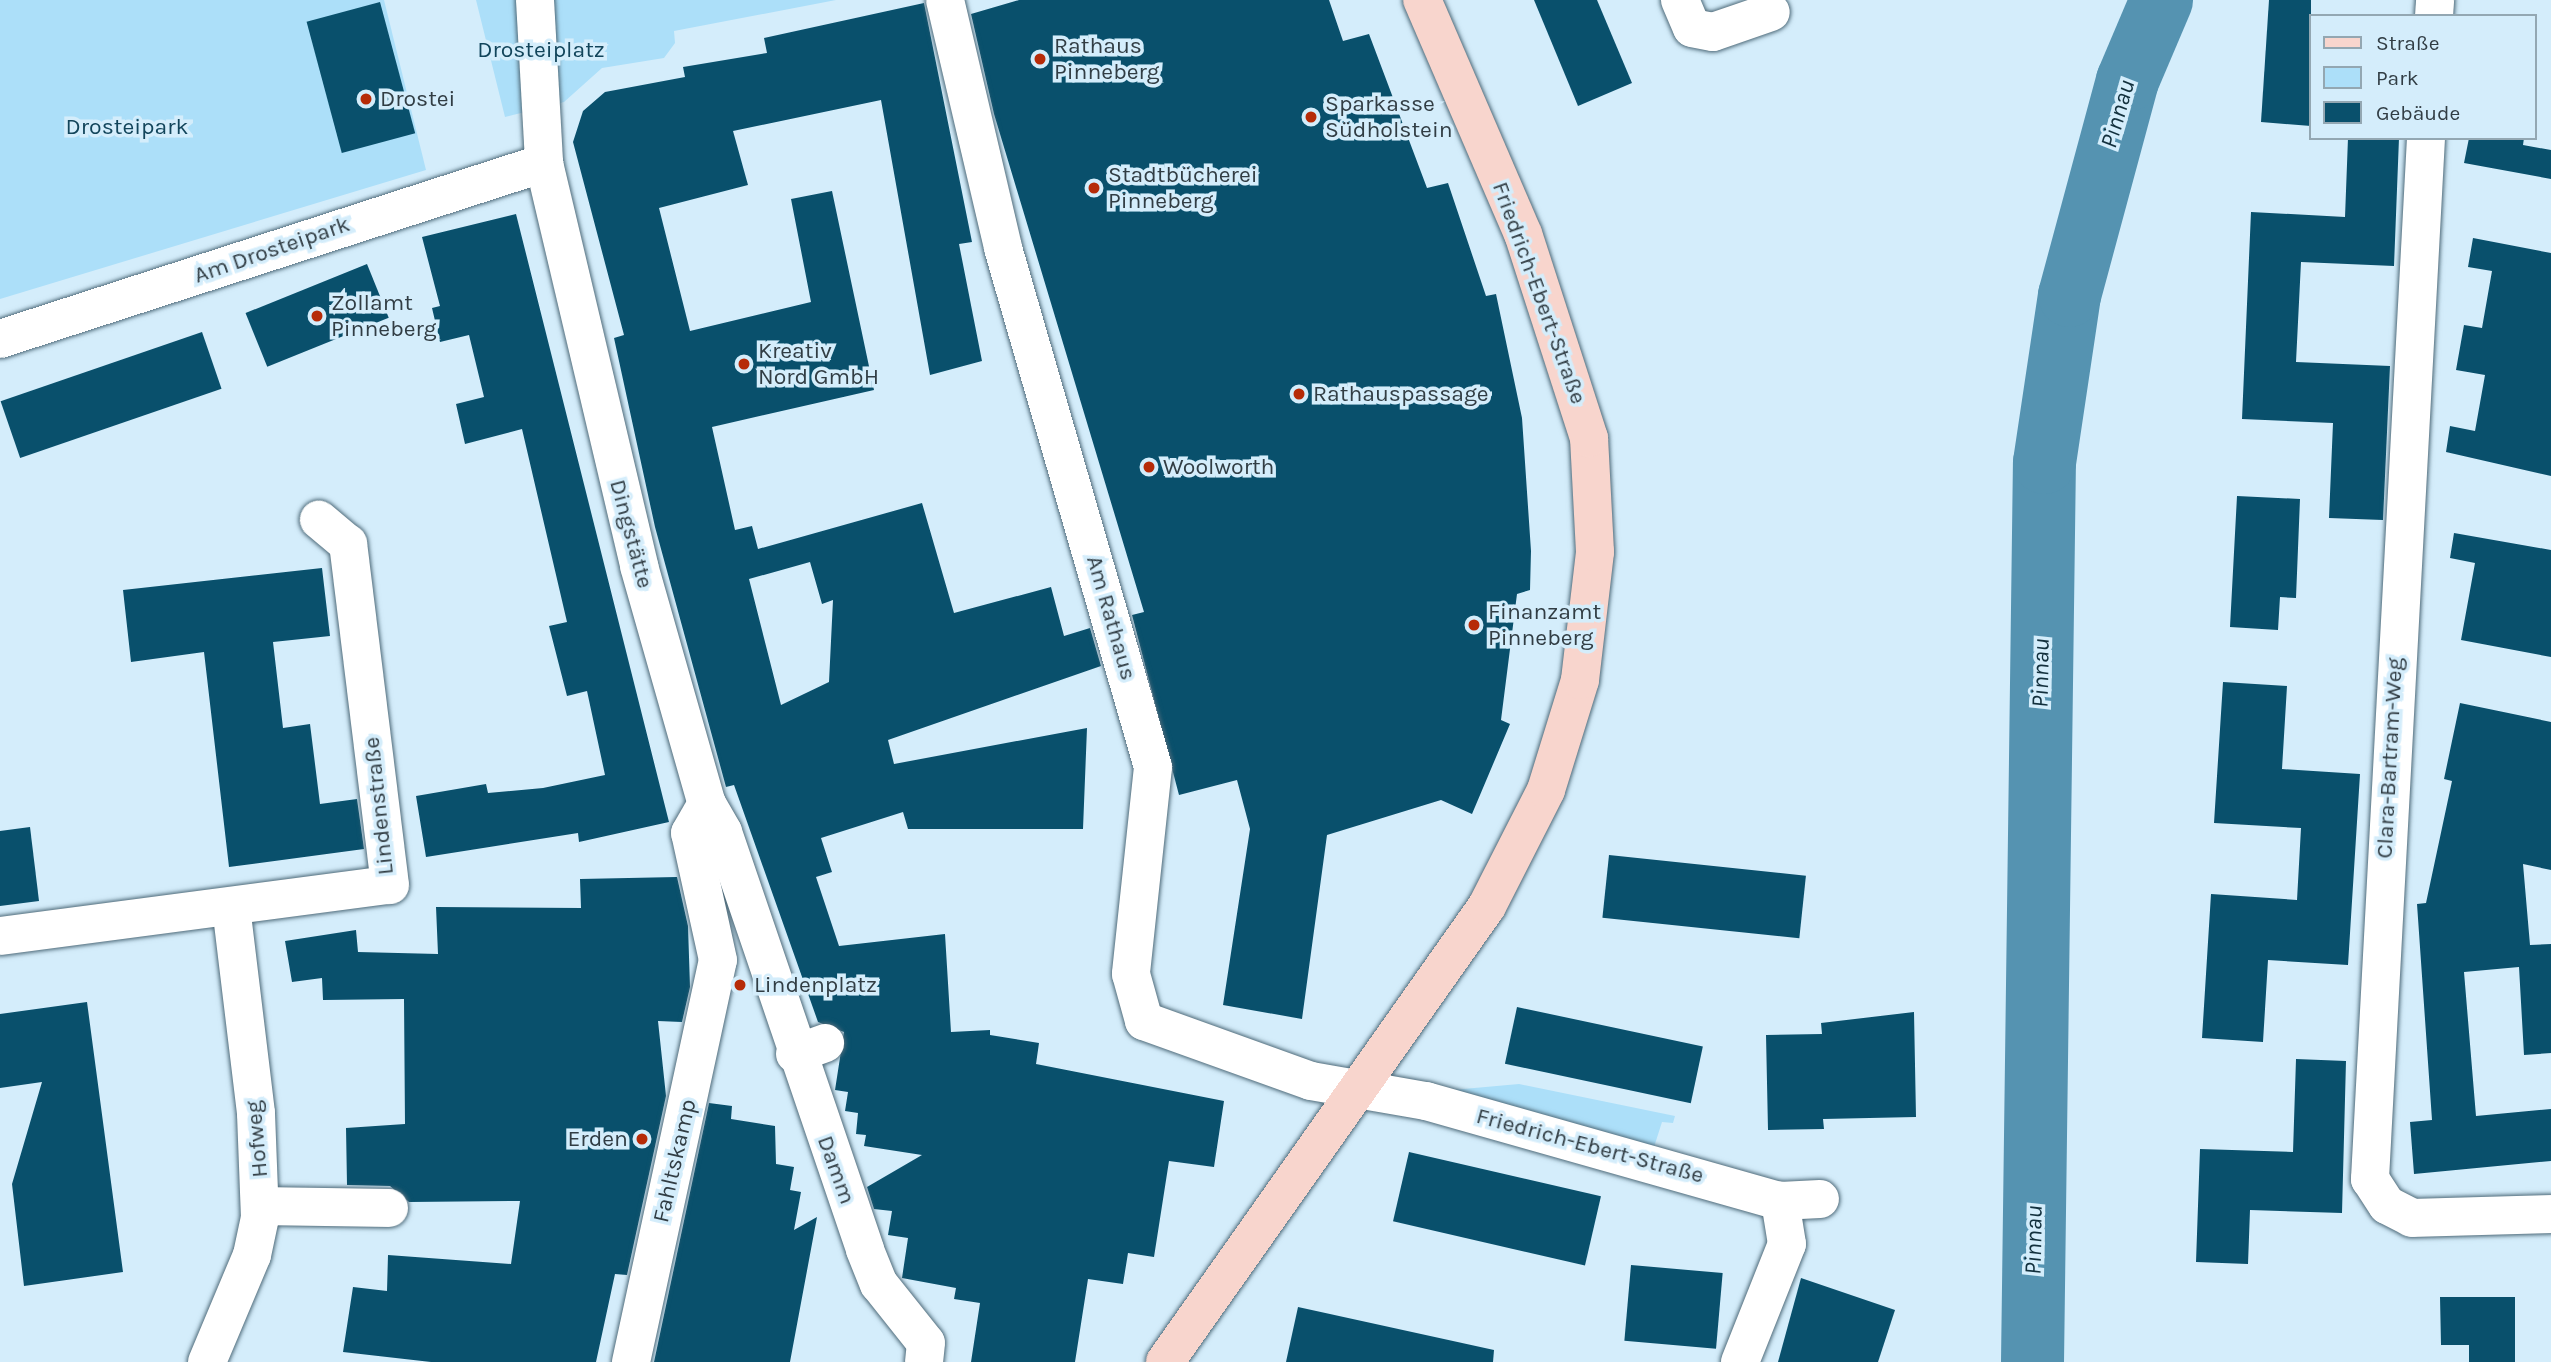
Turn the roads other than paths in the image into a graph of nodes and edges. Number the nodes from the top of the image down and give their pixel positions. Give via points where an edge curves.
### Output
1 (945, 0) edge
2 (1422, 0) edge
3 (1680, 0) edge
4 (539, 3) edge
5 (1771, 12) dead end
6 (2426, 140) edge
7 (544, 163) junction
8 (0, 339) edge
9 (318, 520) dead end
10 (724, 804) junction
11 (744, 903) junction
12 (231, 907) junction
13 (0, 936) edge
14 (718, 960) junction
15 (810, 1049) joint
16 (1360, 1086) junction
17 (1820, 1199) dead end
18 (1780, 1201) junction
19 (261, 1206) junction
20 (389, 1209) dead end
21 (2551, 1214) edge
22 (925, 1353) edge
23 (207, 1362) edge
24 (631, 1362) edge
25 (1165, 1362) edge
26 (1740, 1362) edge

1 - 16 street, Am Rathaus via 1003,248 1153,767 1131,974 1134,1003 1144,1021 1162,1032 1311,1081
2 - 16 main road, Friedrich-Ebert-Straße via 1522,234 1565,353 1589,438 1595,552 1580,680 1546,790 1487,906
3 - 5 street via 1692,28 1713,32
4 - 7 street, Dingstätte
6 - 21 street, Clara-Bartram-Weg via 2370,1171 2387,1205 2412,1218
7 - 8 street, Am Drosteipark
7 - 10 street, Dingstätte via 619,488
9 - 12 street, Lindenstraße via 348,544 390,885
10 - 11 street, Dingstätte via 723,832
10 - 14 street, Fahltskamp via 690,833
11 - 14 street, Fahltskamp
11 - 15 street, Dingstätte
12 - 13 street, Lindenstraße
12 - 19 street, Hofweg
14 - 24 street, Fahltskamp
15 - 22 street, Damm via 879,1284
16 - 18 street, Friedrich-Ebert-Straße
16 - 25 main road, Friedrich-Ebert-Straße
17 - 18 street, Friedrich-Ebert-Straße
18 - 26 street via 1787,1244
19 - 20 street
19 - 23 street, Hofweg via 252,1255

